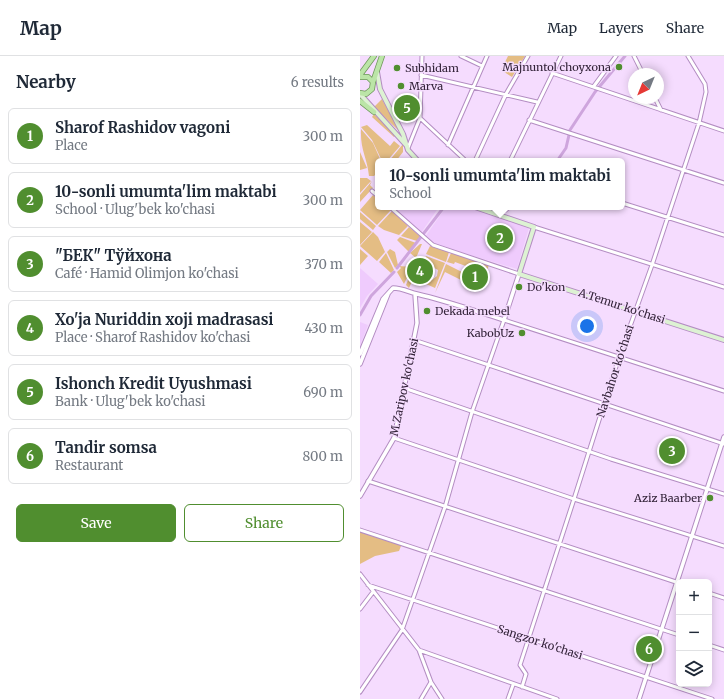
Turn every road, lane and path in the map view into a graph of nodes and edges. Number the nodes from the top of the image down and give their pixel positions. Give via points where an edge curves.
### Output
1 (374, 56) edge
2 (382, 56) edge
3 (422, 56) edge
4 (461, 56) edge
5 (487, 56) edge
6 (528, 56) edge
7 (561, 56) edge
8 (616, 56) edge
9 (634, 56) edge
10 (688, 56) edge
11 (377, 66) junction
12 (482, 66) junction
13 (640, 68) edge
14 (552, 73) junction
15 (360, 75) edge
16 (421, 75) junction
17 (373, 82) junction
18 (475, 86) junction
19 (594, 86) junction
20 (380, 90) junction
21 (360, 94) edge
22 (506, 94) junction
23 (360, 100) edge
24 (537, 102) junction
25 (658, 104) edge
26 (661, 110) junction
27 (374, 112) junction
28 (420, 118) junction
29 (529, 120) junction
30 (699, 123) junction
31 (724, 131) edge
32 (448, 145) junction
33 (408, 148) junction
34 (416, 158) edge
35 (463, 158) edge
36 (476, 158) edge
37 (511, 158) edge
38 (683, 169) junction
39 (724, 183) edge
40 (372, 191) dead end
41 (375, 194) edge
42 (625, 204) edge
43 (393, 210) edge
44 (484, 210) edge
45 (668, 218) junction
46 (534, 227) junction
47 (724, 236) edge
48 (652, 265) junction
49 (519, 274) junction
50 (724, 287) edge
51 (388, 292) junction
52 (415, 294) junction
53 (635, 311) junction
54 (504, 320) junction
55 (414, 340) junction
56 (724, 340) edge
57 (360, 354) edge
58 (618, 357) junction
59 (360, 364) edge
60 (488, 366) junction
61 (404, 388) junction
62 (724, 391) edge
63 (605, 404) junction
64 (472, 412) junction
65 (724, 437) edge
66 (394, 438) junction
67 (723, 443) edge
68 (590, 452) junction
69 (458, 459) junction
70 (368, 481) junction
71 (708, 489) junction
72 (724, 494) edge
73 (360, 496) edge
74 (574, 499) junction
75 (445, 507) junction
76 (360, 530) edge
77 (693, 536) junction
78 (560, 543) junction
79 (724, 546) edge
80 (428, 552) junction
81 (360, 574) edge
82 (679, 579) edge
83 (676, 581) edge
84 (368, 584) junction
85 (676, 588) edge
86 (543, 591) junction
87 (374, 592) junction
88 (712, 594) edge
89 (724, 598) edge
90 (413, 600) junction
91 (360, 609) edge
92 (662, 629) junction
93 (402, 630) junction
94 (676, 634) edge
95 (528, 638) junction
96 (712, 646) edge
97 (419, 650) junction
98 (724, 650) edge
99 (646, 677) junction
100 (432, 682) junction
101 (513, 685) junction
102 (522, 687) junction
103 (360, 692) edge
104 (421, 699) edge
105 (442, 699) edge
106 (508, 699) edge
107 (557, 699) edge
108 (639, 699) edge
109 (712, 699) edge

1 - 15 main road
2 - 11 main road
3 - 16 street
4 - 12 street
5 - 12 street
6 - 22 street
7 - 14 street
8 - 19 street
9 - 13 street
10 - 30 street, Navbahor ko'chasi via 705,84 706,92
11 - 17 main road
11 - 20 main road
12 - 18 street
14 - 19 street
14 - 24 street
15 - 17 main road via 368,77
16 - 18 street
16 - 28 street
17 - 20 main road
17 - 21 main road via 370,92
18 - 22 street
18 - 32 street
19 - 26 street
20 - 33 main road
21 - 27 main road
22 - 24 street
22 - 36 street
23 - 27 main road
24 - 29 street
25 - 26 street
26 - 30 street
27 - 33 main road
28 - 32 street
28 - 33 street
29 - 37 street
29 - 38 street
30 - 31 street
30 - 38 street, Navbahor ko'chasi
32 - 35 street
33 - 34 main road
38 - 39 street
38 - 45 street, Navbahor ko'chasi
40 - 41 street
42 - 45 street
43 - 49 street via 433,245
44 - 46 main road
45 - 47 street
45 - 48 street, Navbahor ko'chasi
46 - 48 street
46 - 49 main road
48 - 50 street
48 - 53 street, Navbahor ko'chasi
49 - 53 main road, A.Temur ko'chasi
49 - 54 street
51 - 52 street via 393,288 402,288
51 - 57 street
51 - 59 street
52 - 54 street
52 - 55 street, M.Zaripov ko'chasi via 417,323
53 - 56 main road, A.Temur ko'chasi
53 - 58 street, Navbahor ko'chasi
54 - 58 street
54 - 60 street
55 - 60 street
55 - 61 street, M.Zaripov ko'chasi
58 - 62 street
58 - 63 street, Navbahor ko'chasi
60 - 63 street
60 - 64 street
61 - 64 street
61 - 66 street, M.Zaripov ko'chasi
63 - 67 street
63 - 68 street, Navbahor ko'chasi
64 - 68 street
64 - 69 street
65 - 67 street
66 - 69 street
66 - 70 street, M.Zaripov ko'chasi
67 - 71 street
68 - 71 street
68 - 74 street, Navbahor ko'chasi
69 - 74 street
69 - 75 street
70 - 73 street, M.Zaripov ko'chasi
70 - 75 street
71 - 72 street
71 - 77 street
74 - 77 street
74 - 78 street, Navbahor ko'chasi
75 - 78 street
75 - 80 street
76 - 80 street
77 - 79 street
77 - 82 street
78 - 83 street
78 - 86 street, Navbahor ko'chasi
80 - 86 street
80 - 90 street
81 - 84 street
84 - 87 street
84 - 90 street, Sangzor ko'chasi
85 - 92 street
86 - 92 street
86 - 95 street, Navbahor ko'chasi
87 - 91 street
87 - 93 street
88 - 89 street
90 - 93 street
90 - 95 street, Sangzor ko'chasi
92 - 94 street
92 - 99 street
93 - 97 street
93 - 103 street
95 - 99 street, Sangzor ko'chasi
95 - 102 street, Navbahor ko'chasi via 520,665 526,674
96 - 98 street
97 - 100 street
97 - 101 street
99 - 108 street
99 - 109 street, Sangzor ko'chasi
100 - 104 street
100 - 105 street
101 - 102 street
101 - 106 street
102 - 107 street

